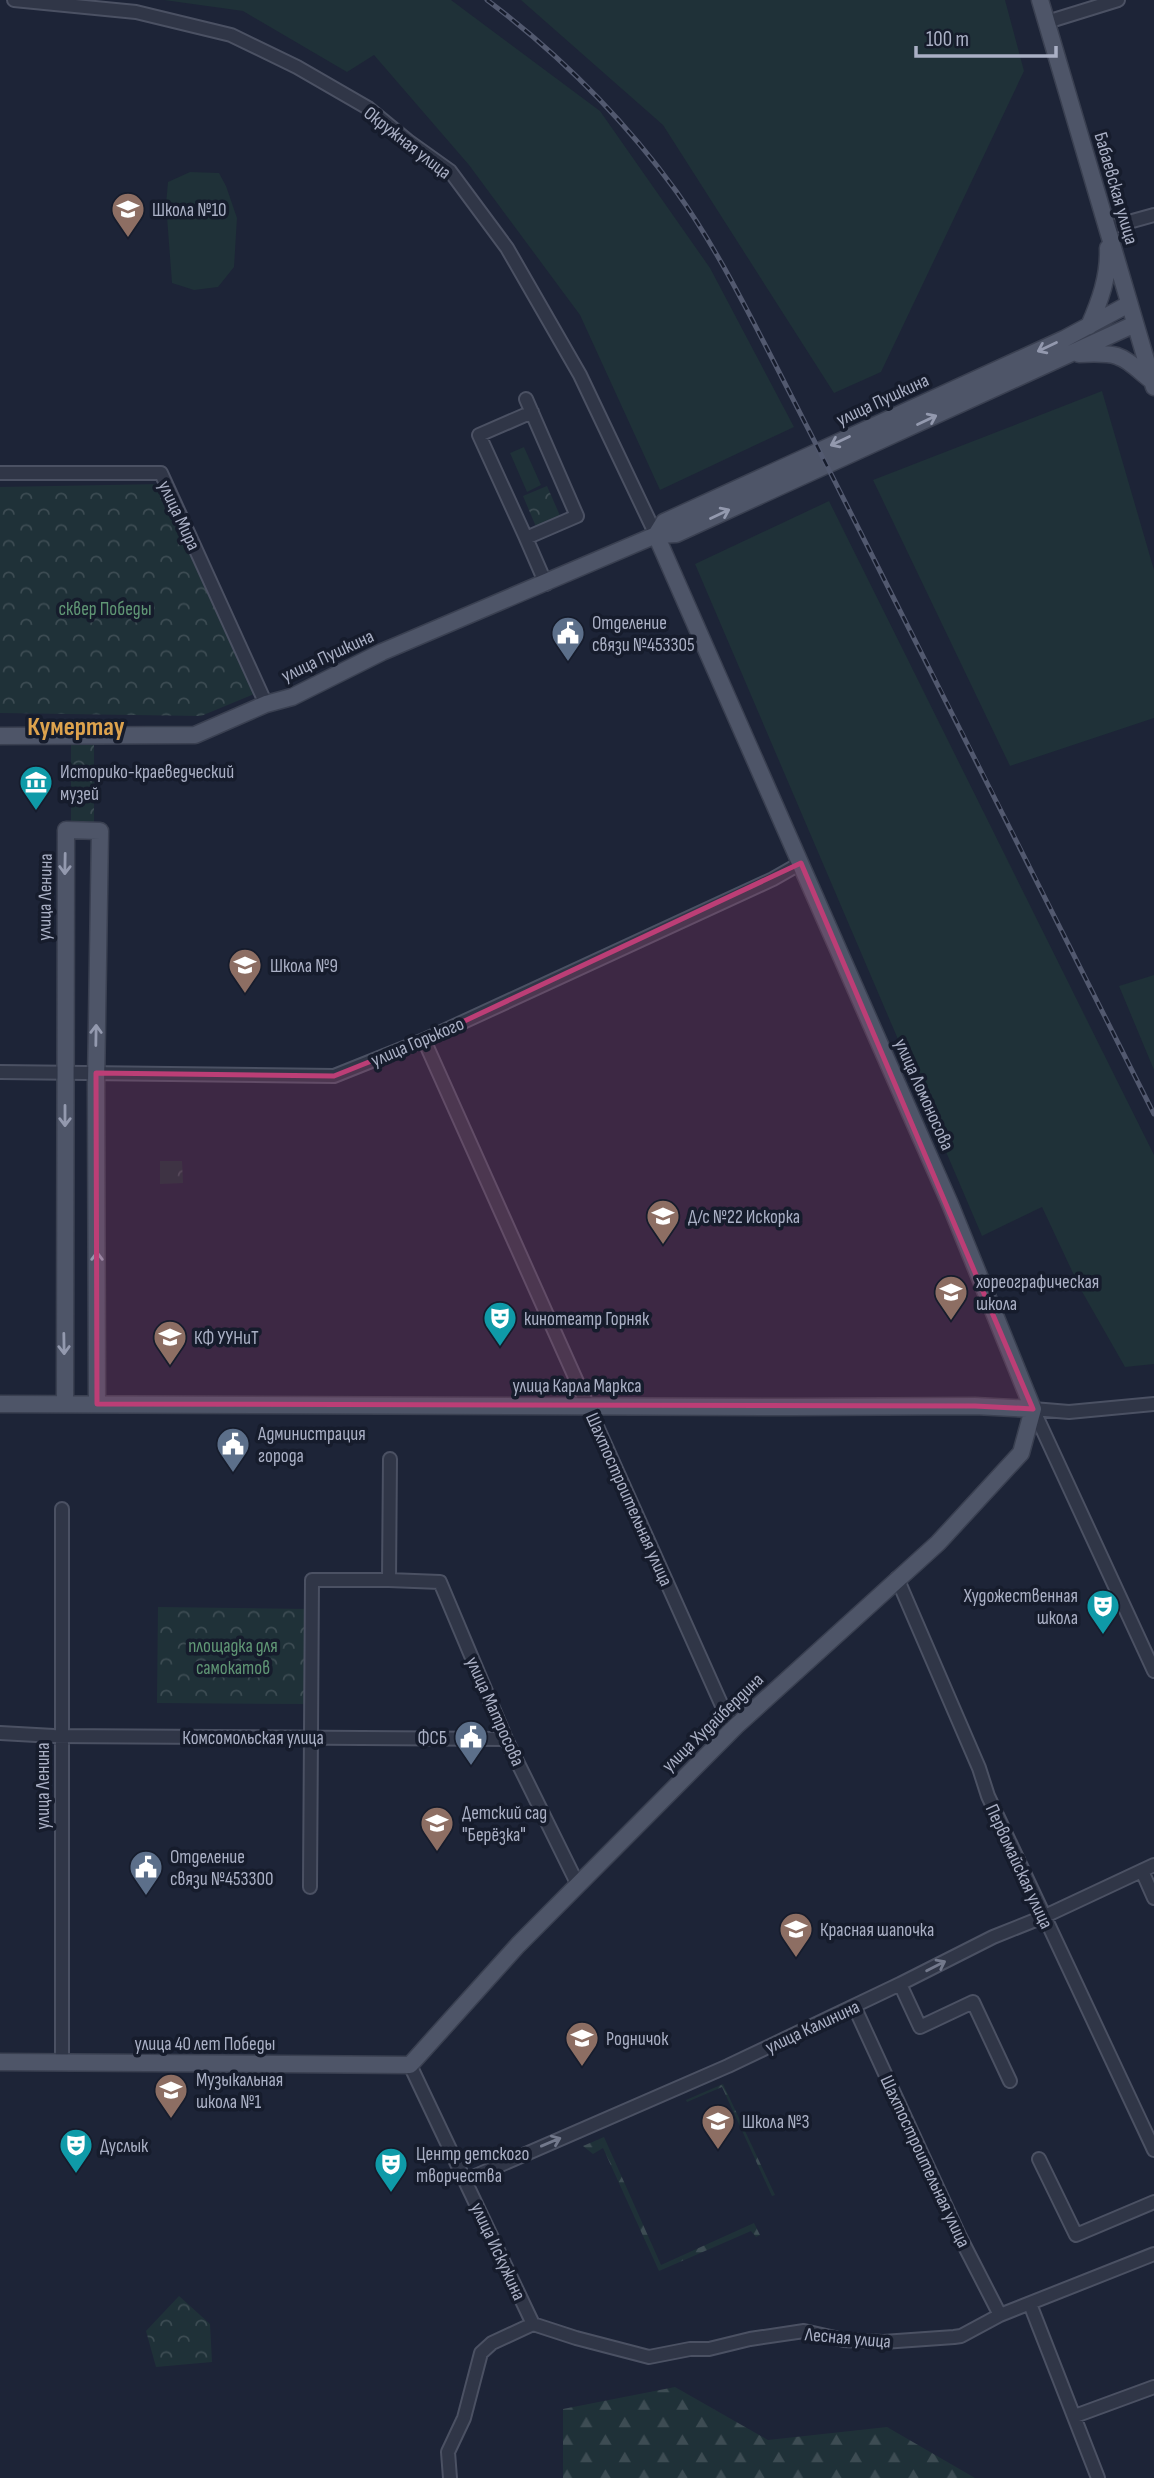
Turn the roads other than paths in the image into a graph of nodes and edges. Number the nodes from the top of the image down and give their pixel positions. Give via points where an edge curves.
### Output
1 (14, 0) edge
2 (1040, 0) edge
3 (1118, 0) edge
4 (1047, 22) junction
5 (1154, 215) edge
6 (1107, 228) junction
7 (1129, 304) junction
8 (1135, 324) junction
9 (1089, 326) junction
10 (1070, 354) junction
11 (1153, 384) edge
12 (526, 399) dead end
13 (532, 412) junction
14 (0, 473) edge
15 (656, 535) junction
16 (526, 538) junction
17 (546, 584) junction
18 (266, 704) junction
19 (0, 736) edge
20 (801, 863) junction
21 (424, 1040) junction
22 (0, 1072) edge
23 (65, 1073) junction
24 (96, 1073) junction
25 (0, 1404) edge
26 (65, 1404) junction
27 (97, 1404) junction
28 (1154, 1404) edge
29 (588, 1406) junction
30 (1033, 1409) junction
31 (390, 1459) dead end
32 (62, 1509) dead end
33 (897, 1578) junction
34 (389, 1580) junction
35 (1154, 1671) edge
36 (736, 1726) junction
37 (0, 1733) edge
38 (63, 1736) junction
39 (310, 1737) junction
40 (506, 1739) junction
41 (1148, 1868) edge
42 (578, 1885) junction
43 (310, 1887) dead end
44 (1154, 1898) edge
45 (1043, 1917) junction
46 (900, 1984) junction
47 (854, 2006) junction
48 (0, 2062) edge
49 (62, 2063) junction
50 (410, 2065) junction
51 (1010, 2081) dead end
52 (1154, 2150) edge
53 (1039, 2159) dead end
54 (466, 2180) junction
55 (1154, 2202) edge
56 (1154, 2254) edge
57 (1030, 2304) junction
58 (1000, 2315) junction
59 (533, 2324) junction
60 (1154, 2388) edge
61 (1075, 2416) junction
62 (450, 2478) edge
63 (1098, 2478) edge

1 - 15 street, Окружная улица via 136,12 231,34 368,108 450,170 508,248 580,375
2 - 4 main road, Бабаевская улица
3 - 4 street
4 - 6 main road, Бабаевская улица
5 - 6 street
6 - 7 main road, Бабаевская улица
6 - 9 main road via 1105,279
7 - 8 main road, Бабаевская улица
7 - 9 main road, улица Пушкина
8 - 10 main road, улица Пушкина
8 - 11 main road, Бабаевская улица
9 -> 15 main road, улица Пушкина via 664,522
10 - 11 main road via 1110,353 1128,360
15 -> 10 main road, улица Пушкина via 676,534
12 - 13 street
13 - 16 street via 577,516
13 - 16 street via 479,435
14 - 18 street, улица Мира via 161,473
15 - 17 main road, улица Пушкина
15 - 20 main road, улица Ломоносова
16 - 17 street
17 - 18 main road, улица Пушкина
18 - 19 main road, улица Пушкина via 195,735
20 - 21 street, улица Горького
20 - 30 main road, улица Ломоносова via 950,1204
21 - 24 street, улица Горького via 334,1076
21 - 29 street, Шахтостроительная улица
22 - 23 street, улица Горького
23 - 24 street, улица Горького
24 -> 23 main road, улица Ленина via 100,831 66,830
23 -> 26 main road, улица Ленина
27 -> 24 main road, улица Ленина
25 - 26 main road, улица Карла Маркса
26 - 27 main road, улица Карла Маркса
27 - 29 main road, улица Карла Маркса
28 - 30 street, улица Карла Маркса via 1069,1412
29 - 30 main road, улица Карла Маркса
29 - 36 street, Шахтостроительная улица via 723,1708
30 - 33 main road, улица Худайбердина via 1021,1453 938,1543
30 - 35 street, улица Ломоносова
31 - 34 street
32 - 38 street, улица Ленина
33 - 36 main road, улица Худайбердина
33 - 45 street, Первомайская улица
34 - 39 street, улица Матросова via 312,1580
34 - 40 street, улица Матросова via 440,1582
36 - 42 main road, улица Худайбердина
37 - 38 street, Комсомольская улица
38 - 39 street, Комсомольская улица
38 - 49 street, улица Ленина
39 - 40 street, Комсомольская улица
39 - 43 street
40 - 42 street, улица Матросова
41 - 44 street
41 - 45 street, улица Калинина
42 - 50 main road, улица Худайбердина
46 -> 45 street, улица Калинина
45 - 52 street, Первомайская улица
46 - 47 street, улица Калинина
46 - 51 street via 920,2027 973,2002
54 -> 47 street, улица Калинина
47 - 58 street, Шахтостроительная улица
48 - 49 main road, улица 40 лет Победы
49 - 50 main road, улица 40 лет Победы
50 - 54 street, улица Искужина
53 - 55 street via 1076,2235
54 - 59 street, улица Искужина
56 - 57 street, Лесная улица
57 - 58 street, Лесная улица
57 - 61 street
58 - 59 street, Лесная улица via 954,2337 883,2342 804,2331 649,2357
59 - 62 street via 481,2353 464,2418 448,2452
60 - 61 street
61 - 63 street

